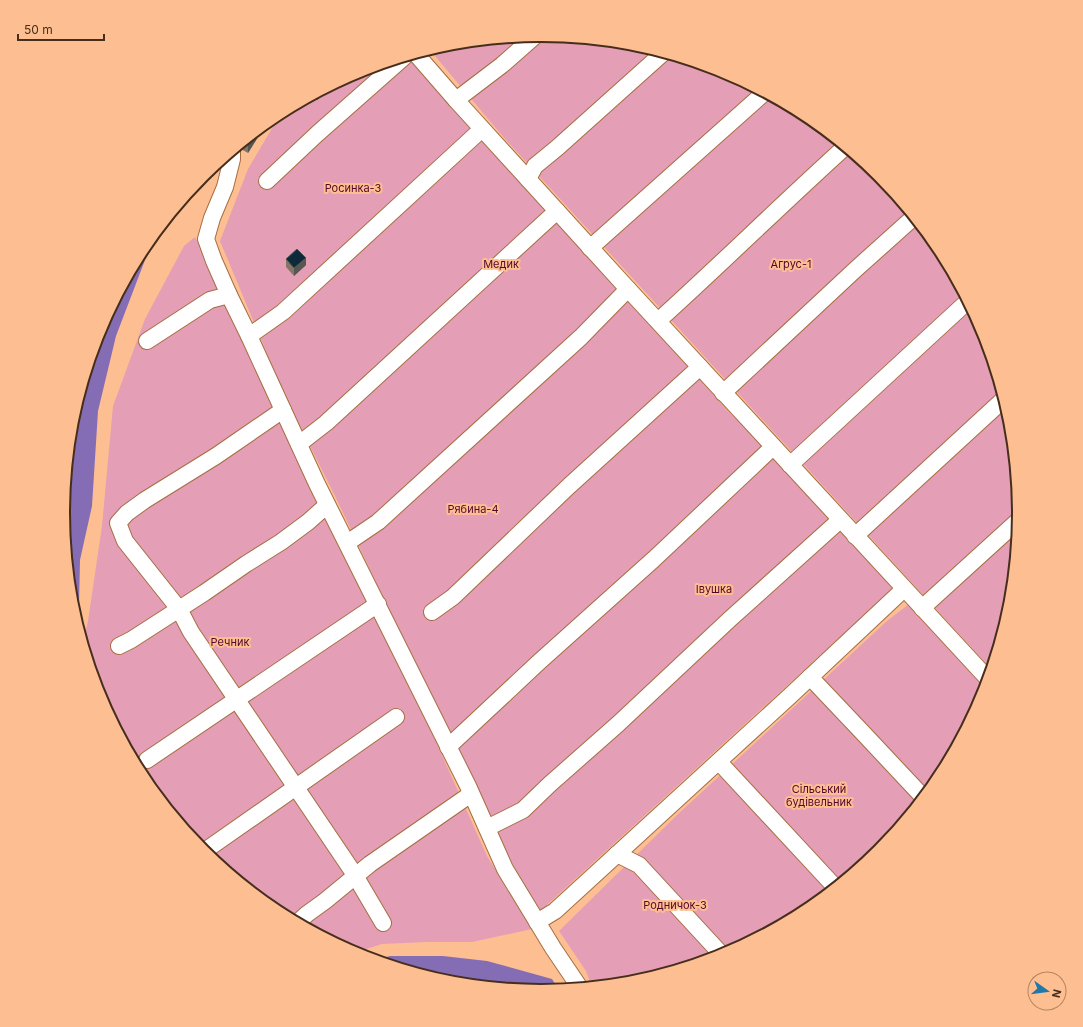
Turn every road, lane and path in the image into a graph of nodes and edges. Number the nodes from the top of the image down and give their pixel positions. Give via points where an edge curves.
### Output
1 (528, 42) edge
2 (659, 57) edge
3 (419, 58) edge
4 (393, 66) edge
5 (760, 96) edge
6 (456, 100) junction
7 (482, 129) junction
8 (842, 150) edge
9 (232, 158) edge
10 (528, 179) junction
11 (267, 181) dead end
12 (557, 210) junction
13 (911, 220) edge
14 (590, 248) junction
15 (628, 289) junction
16 (229, 295) junction
17 (964, 305) edge
18 (658, 321) junction
19 (250, 336) junction
20 (147, 341) dead end
21 (700, 367) junction
22 (723, 393) junction
23 (1000, 402) edge
24 (283, 410) junction
25 (299, 444) junction
26 (773, 447) junction
27 (790, 465) junction
28 (327, 505) junction
29 (840, 520) junction
30 (1013, 526) edge
31 (855, 536) junction
32 (347, 543) junction
33 (904, 589) junction
34 (378, 604) junction
35 (922, 608) junction
36 (179, 609) junction
37 (432, 612) dead end
38 (119, 646) dead end
39 (984, 676) edge
40 (810, 678) junction
41 (236, 700) junction
42 (396, 717) dead end
43 (448, 747) junction
44 (147, 760) dead end
45 (719, 762) junction
46 (295, 787) junction
47 (471, 794) junction
48 (921, 794) edge
49 (487, 828) junction
50 (209, 848) edge
51 (617, 854) junction
52 (356, 876) junction
53 (833, 885) edge
54 (301, 919) edge
55 (537, 922) junction
56 (383, 923) dead end
57 (718, 951) edge
58 (577, 984) edge

1 - 6 street
2 - 10 street via 535,166
3 - 6 street
4 - 11 street
5 - 14 street
6 - 7 street
7 - 10 street
7 - 19 street via 283,312
8 - 18 street
9 - 16 street via 225,187 206,239
10 - 12 street
12 - 14 street
12 - 25 street via 326,423
13 - 22 street
14 - 15 street
15 - 18 street
15 - 32 street via 581,337 378,522
16 - 19 street
16 - 20 street via 210,300
17 - 27 street
18 - 21 street
19 - 24 street
21 - 22 street
21 - 37 street via 569,486 453,597
22 - 26 street
23 - 31 street
24 - 25 street
24 - 36 street via 145,500 118,522 125,541
25 - 28 street
26 - 27 street
26 - 43 street
27 - 29 street
28 - 32 street
28 - 36 street via 281,542
29 - 31 street
29 - 49 street via 523,810
30 - 35 street
31 - 33 street
32 - 34 street
33 - 35 street
33 - 40 street
34 - 41 street
34 - 43 street
35 - 39 street
36 - 38 street
36 - 41 street via 191,632
40 - 45 street
40 - 48 street
41 - 44 street
41 - 46 street
42 - 46 street
43 - 47 street
45 - 51 street
45 - 53 street
46 - 50 street
46 - 52 street
47 - 49 street
47 - 52 street
49 - 55 street via 505,868
51 - 55 street via 555,911
51 - 57 street via 639,865
52 - 54 street
52 - 56 street
55 - 58 street

